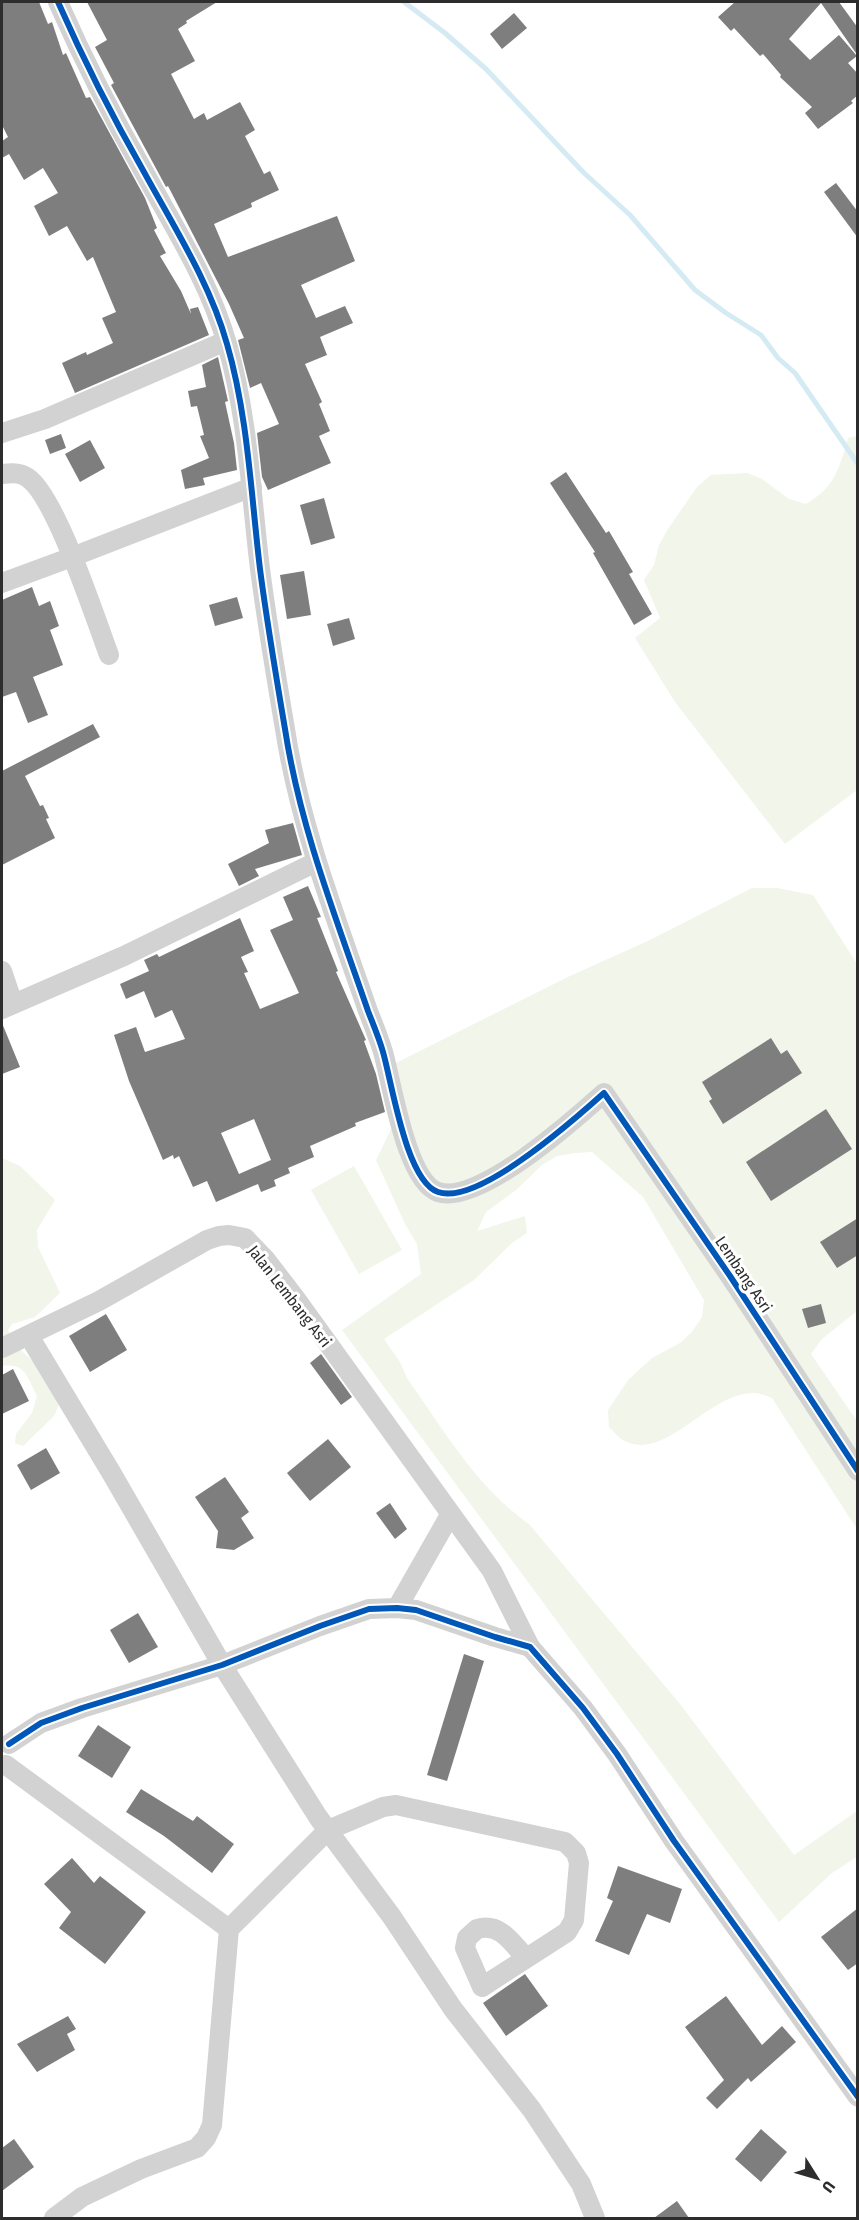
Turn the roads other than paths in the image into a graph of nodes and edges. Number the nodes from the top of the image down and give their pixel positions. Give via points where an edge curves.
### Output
1 (58, 2) edge
2 (226, 341) junction
3 (2, 433) edge
4 (2, 474) edge
5 (252, 487) junction
6 (72, 557) junction
7 (2, 583) edge
8 (109, 655) dead end
9 (315, 862) junction
10 (2, 971) edge
11 (7, 1007) edge
12 (29, 1336) junction
13 (2, 1348) edge
14 (858, 1472) edge
15 (450, 1515) junction
16 (397, 1608) junction
17 (530, 1647) junction
18 (222, 1665) junction
19 (5, 1741) edge
20 (4, 1766) edge
21 (328, 1830) junction
22 (229, 1929) junction
23 (526, 1958) dead end
24 (858, 2097) edge
25 (54, 2218) edge
26 (595, 2218) edge

1 - 2 street via 103,99 194,266
2 - 3 street
2 - 5 street
4 - 6 street via 21,474 34,482 49,504
5 - 6 street
5 - 9 street via 285,733
6 - 7 street
6 - 8 street
9 - 11 street via 124,956
9 - 14 street, Lembang Asri via 382,1050 403,1135 426,1185 450,1194 489,1181 604,1093
10 - 11 street
12 - 13 street, Jalan Lembang Asri
12 - 15 street, Jalan Lembang Asri via 126,1288 207,1240 229,1235 244,1238 296,1299
12 - 18 street
15 - 16 street
15 - 17 street via 492,1571
16 - 17 street via 416,1610
16 - 18 street via 369,1609 343,1617
17 - 24 street via 617,1754 674,1841
18 - 19 street via 82,1708
18 - 21 street
19 - 20 street via 12,1755
20 - 22 street
21 - 22 street
21 - 23 street via 396,1805 565,1842 576,1853 579,1863 573,1923 567,1932
21 - 26 street via 453,2009 559,2149 581,2184
22 - 25 street via 212,2125 206,2138 196,2148 82,2196

